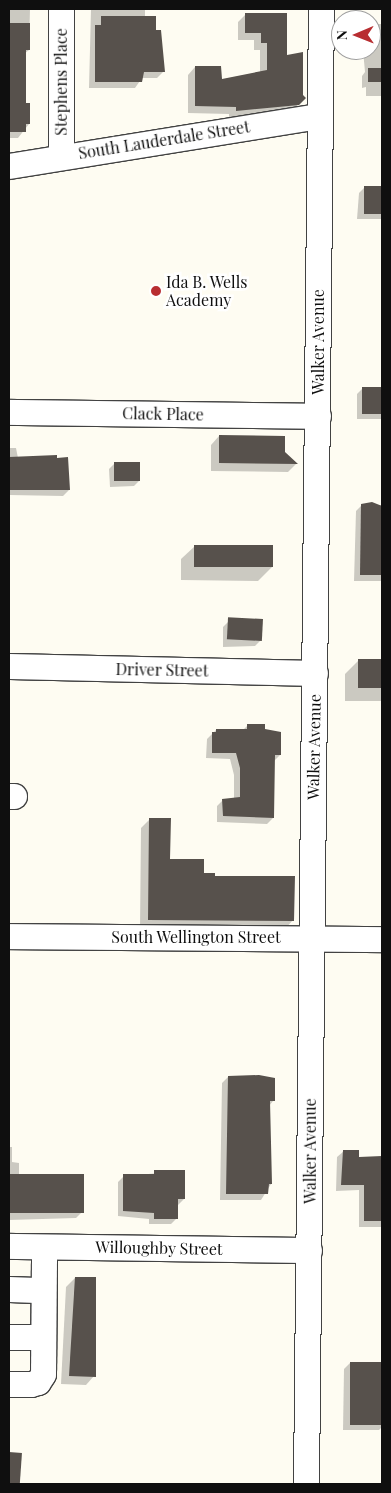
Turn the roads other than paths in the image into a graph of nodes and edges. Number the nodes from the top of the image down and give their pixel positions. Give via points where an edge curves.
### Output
1 (61, 9) edge
2 (320, 9) edge
3 (319, 116) junction
4 (60, 156) junction
5 (9, 166) edge
6 (9, 412) edge
7 (318, 416) junction
8 (9, 666) edge
9 (316, 673) junction
10 (9, 936) edge
11 (311, 938) junction
12 (382, 939) edge
13 (9, 1246) edge
14 (44, 1247) junction
15 (309, 1250) junction
16 (9, 1289) edge
17 (43, 1290) junction
18 (9, 1337) edge
19 (43, 1337) junction
20 (9, 1384) edge
21 (306, 1484) edge

1 - 4 street, Stephens Place
2 - 3 street, Walker Avenue
3 - 4 street, South Lauderdale Street
3 - 7 street, Walker Avenue
4 - 5 street, South Lauderdale Street
6 - 7 street, Clack Place
7 - 9 street, Walker Avenue
8 - 9 street, Driver Street
9 - 11 street, Walker Avenue
10 - 11 street, South Wellington Street
11 - 12 street, South Wellington Street
11 - 15 street, Walker Avenue
13 - 14 street, Willoughby Street
14 - 15 street, Willoughby Street
14 - 17 street
15 - 21 street, Walker Avenue
16 - 17 street
17 - 19 street
18 - 19 street
19 - 20 street via 43,1374 38,1382

